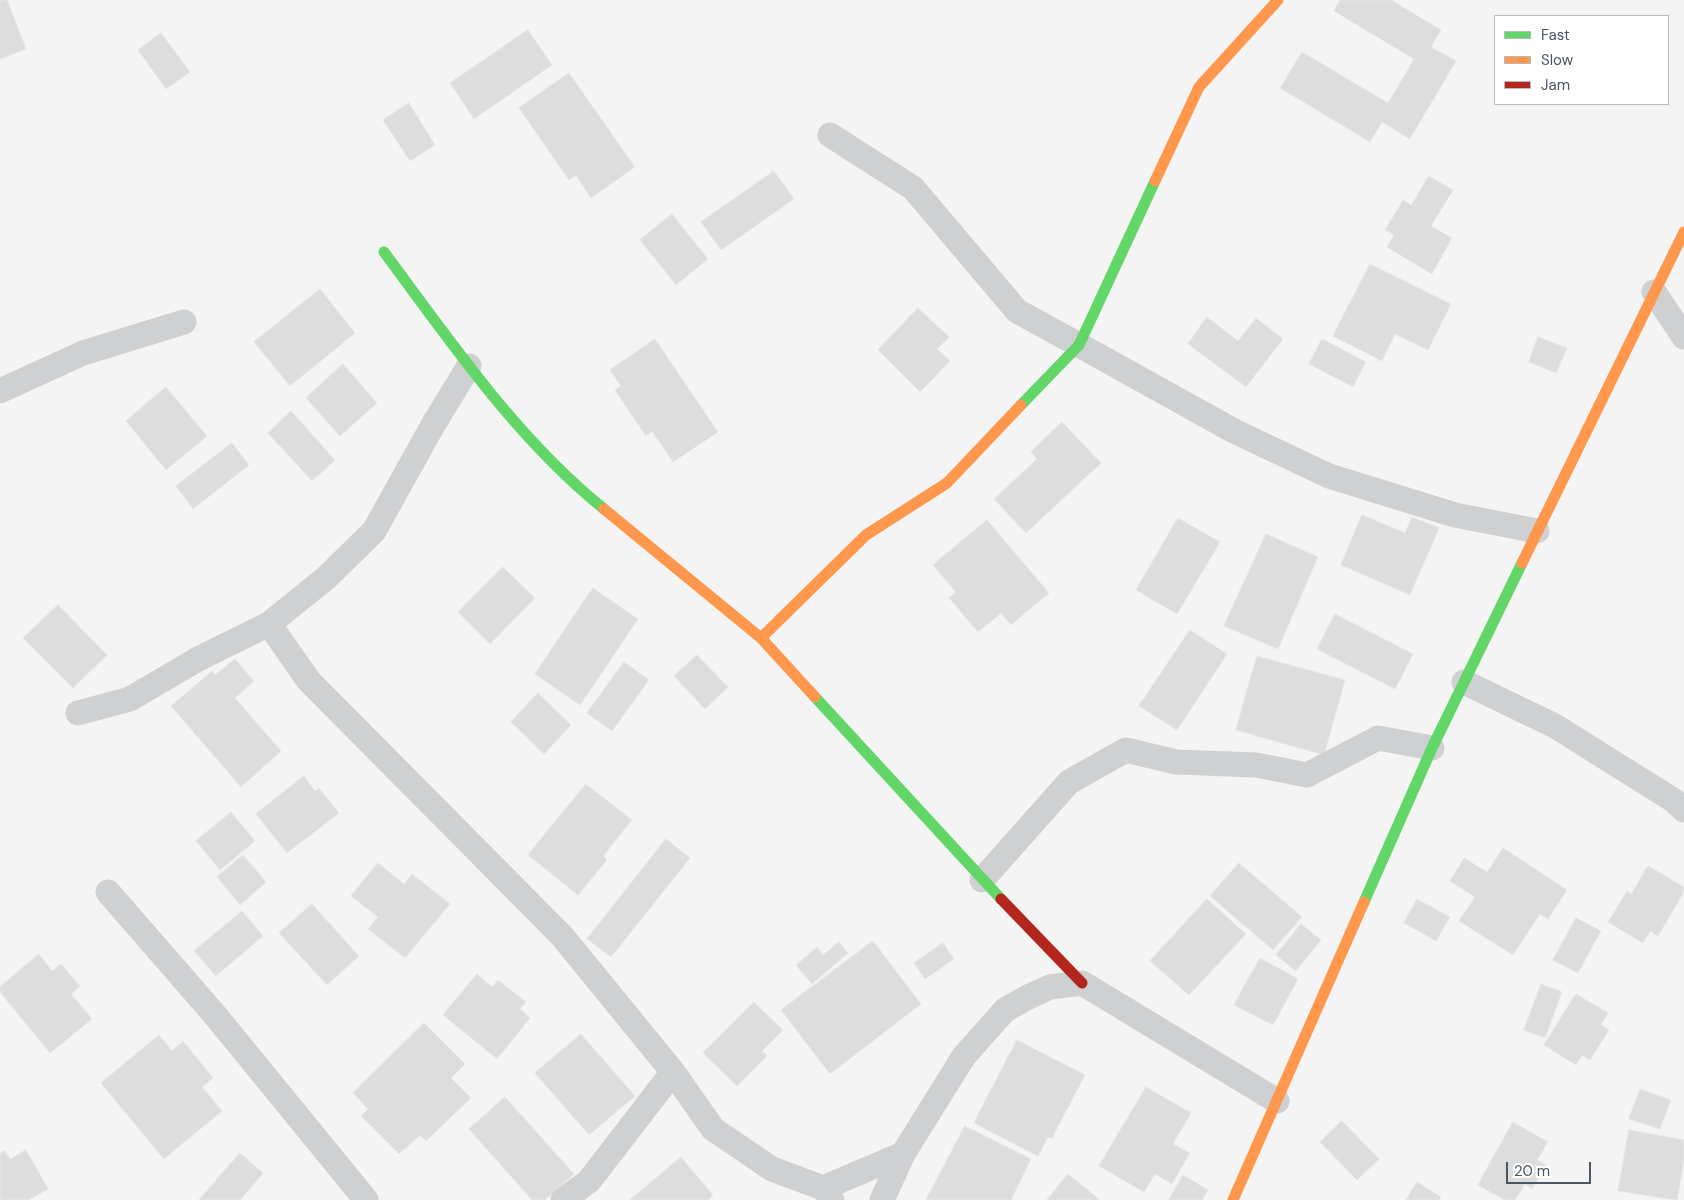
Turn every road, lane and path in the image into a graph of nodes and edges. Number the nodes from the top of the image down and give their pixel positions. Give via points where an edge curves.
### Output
1 (1278, 0) edge
2 (830, 135) dead end
3 (1684, 232) edge
4 (384, 252) dead end
5 (1654, 292) junction
6 (184, 322) dead end
7 (1684, 337) edge
8 (1079, 345) junction
9 (469, 366) junction
10 (0, 391) edge
11 (1537, 531) junction
12 (270, 624) junction
13 (761, 638) junction
14 (1464, 682) junction
15 (78, 714) dead end
16 (1432, 748) junction
17 (1684, 810) edge
18 (982, 880) junction
19 (108, 892) dead end
20 (1082, 983) junction
21 (673, 1072) junction
22 (1277, 1101) junction
23 (903, 1154) junction
24 (827, 1194) edge
25 (366, 1200) edge
26 (563, 1200) edge
27 (882, 1200) edge
28 (1233, 1200) edge

1 - 8 street via 1199,87
2 - 8 street via 913,188 1018,311
3 - 5 street
4 - 9 street
5 - 7 street
5 - 11 street
6 - 10 street via 83,353
8 - 11 street via 1234,431 1329,476 1455,515
8 - 13 street via 948,483 866,535
9 - 12 street via 432,425 374,531 326,578
9 - 13 street via 535,446 592,500
11 - 14 street
12 - 15 street via 198,659 130,699
12 - 21 street via 309,681 562,936
13 - 18 street
14 - 16 street
14 - 17 street via 1554,726
16 - 18 street via 1378,738 1308,775 1256,765 1176,762 1126,750 1070,782
16 - 22 street
18 - 20 street
19 - 25 street via 222,1022
20 - 22 street
20 - 23 street via 1050,988 1005,1010 964,1056
21 - 24 street via 713,1129 772,1169
21 - 26 street via 588,1180
22 - 28 street
23 - 24 street
23 - 27 street

